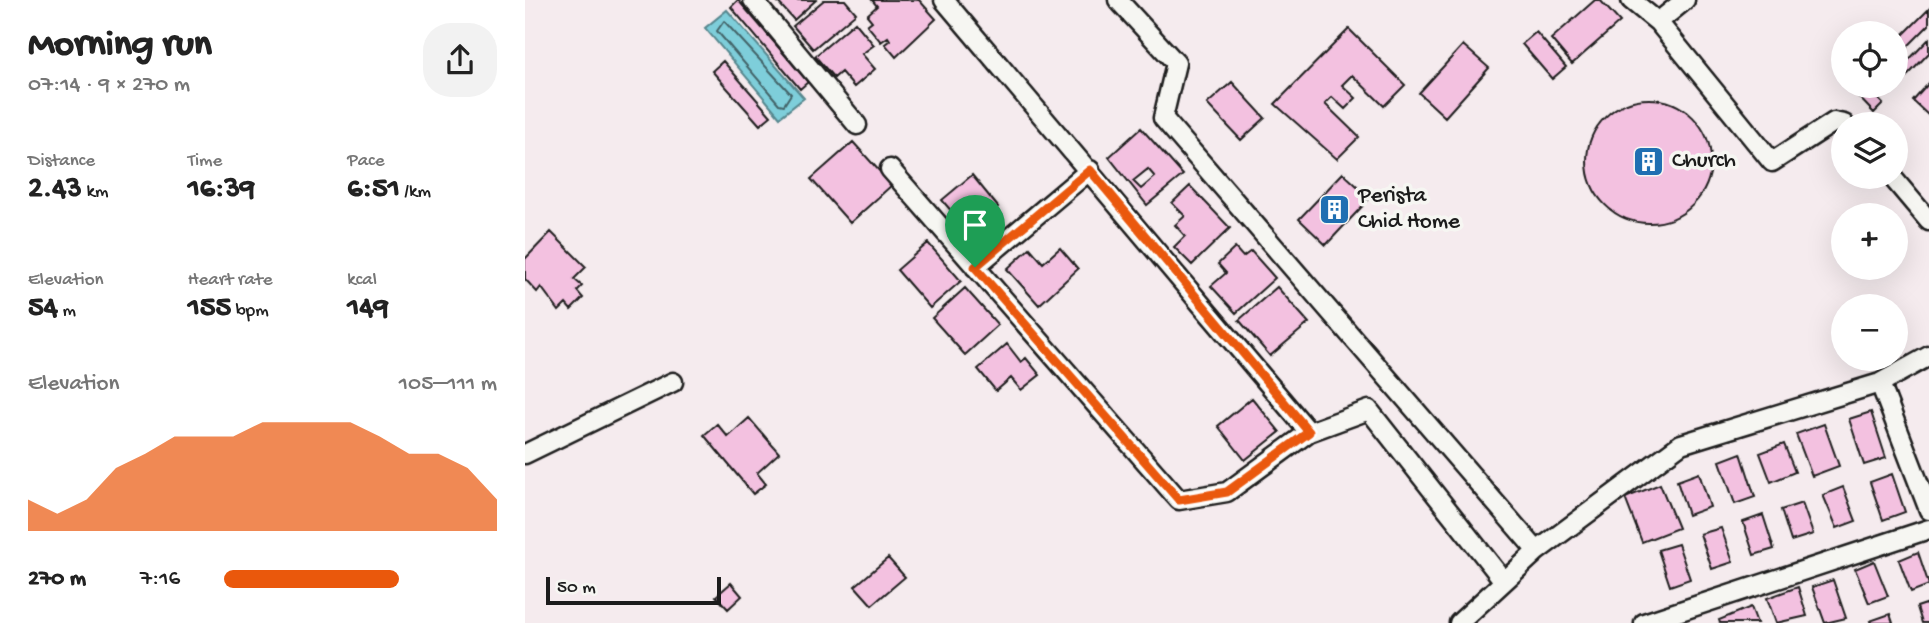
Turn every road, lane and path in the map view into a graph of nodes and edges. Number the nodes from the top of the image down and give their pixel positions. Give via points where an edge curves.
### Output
1 (753, 0) edge
2 (944, 0) edge
3 (1118, 0) edge
4 (1631, 0) edge
5 (1685, 0) edge
6 (1658, 22) junction
7 (1831, 124) edge
8 (857, 125) dead end
9 (890, 169) dead end
10 (1090, 170) junction
11 (1902, 189) edge
12 (1929, 221) edge
13 (975, 267) junction
14 (1929, 356) edge
15 (673, 382) dead end
16 (1880, 383) junction
17 (1309, 432) junction
18 (525, 454) edge
19 (1929, 510) edge
20 (1929, 529) edge
21 (1537, 551) junction
22 (1503, 580) junction
23 (1649, 622) edge
24 (1459, 623) edge

1 - 8 street
2 - 10 street
3 - 21 street via 1176,63 1163,118
4 - 6 street
5 - 6 street
6 - 7 street via 1772,162
9 - 13 street
10 - 13 street
10 - 17 street
11 - 12 street
13 - 17 street via 1179,500 1227,492
14 - 16 street
15 - 18 street
16 - 19 street
16 - 21 street via 1681,444
17 - 22 street via 1369,410
20 - 23 street
21 - 22 street
22 - 24 street

